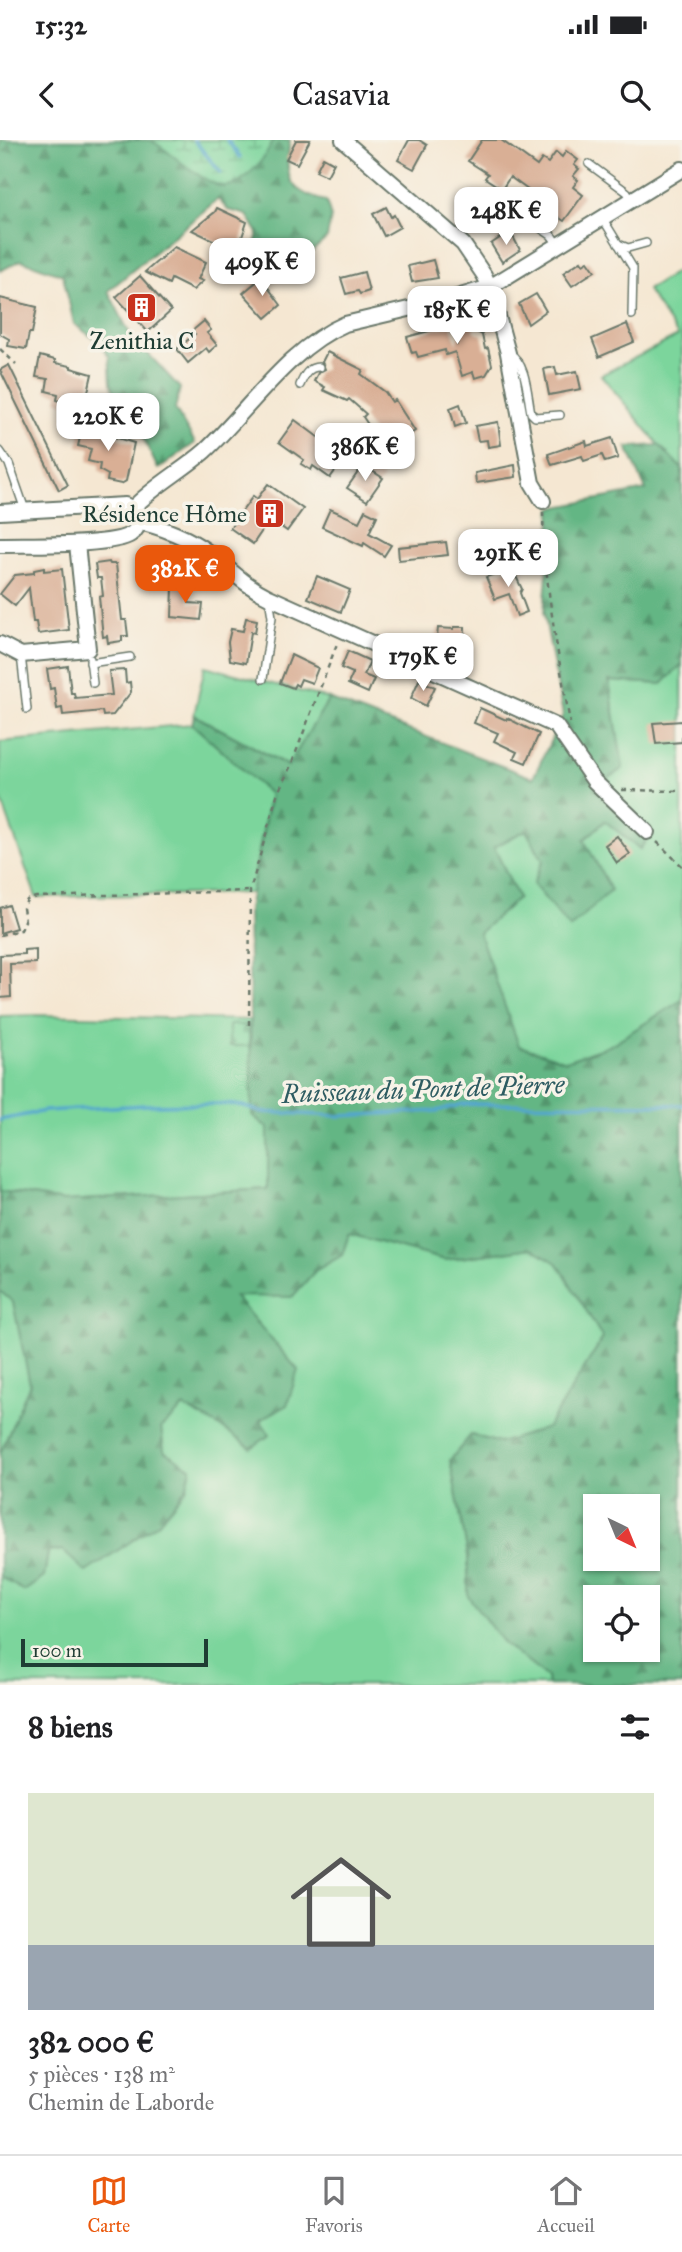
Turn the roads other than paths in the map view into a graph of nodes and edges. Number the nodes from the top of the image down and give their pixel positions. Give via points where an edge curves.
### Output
1 (343, 140) edge
2 (589, 164) dead end
3 (682, 169) edge
4 (632, 200) junction
5 (503, 203) dead end
6 (603, 219) junction
7 (646, 243) dead end
8 (618, 244) junction
9 (559, 246) junction
10 (491, 287) junction
11 (632, 315) dead end
12 (508, 353) junction
13 (318, 366) dead end
14 (300, 385) dead end
15 (560, 415) dead end
16 (0, 451) edge
17 (543, 501) road end
18 (25, 510) junction
19 (0, 512) edge
20 (136, 515) junction
21 (77, 544) junction
22 (0, 545) edge
23 (269, 597) junction
24 (0, 644) edge
25 (22, 655) junction
26 (89, 656) junction
27 (130, 657) dead end
28 (263, 679) dead end
29 (93, 683) dead end
30 (27, 709) dead end
31 (647, 832) road end

1 - 10 street via 463,244
2 - 4 lane
3 - 4 street
4 - 6 street
5 - 9 lane via 551,235
6 - 8 lane
6 - 9 street
7 - 8 lane via 628,248
8 - 11 lane via 633,268
9 - 10 street
10 - 12 street
10 - 20 street via 330,330
12 - 15 lane via 522,369 531,413 535,417
12 - 17 street via 532,483
13 - 14 lane via 306,373
16 - 18 lane
18 - 19 street
18 - 20 street via 125,505
20 - 21 street via 137,528 131,534
20 - 23 street via 205,550 249,588
21 - 22 street
21 - 26 street
23 - 28 lane via 272,617
23 - 31 street via 556,726 594,781
24 - 25 street
25 - 26 street
25 - 30 lane
26 - 27 lane
26 - 29 lane

